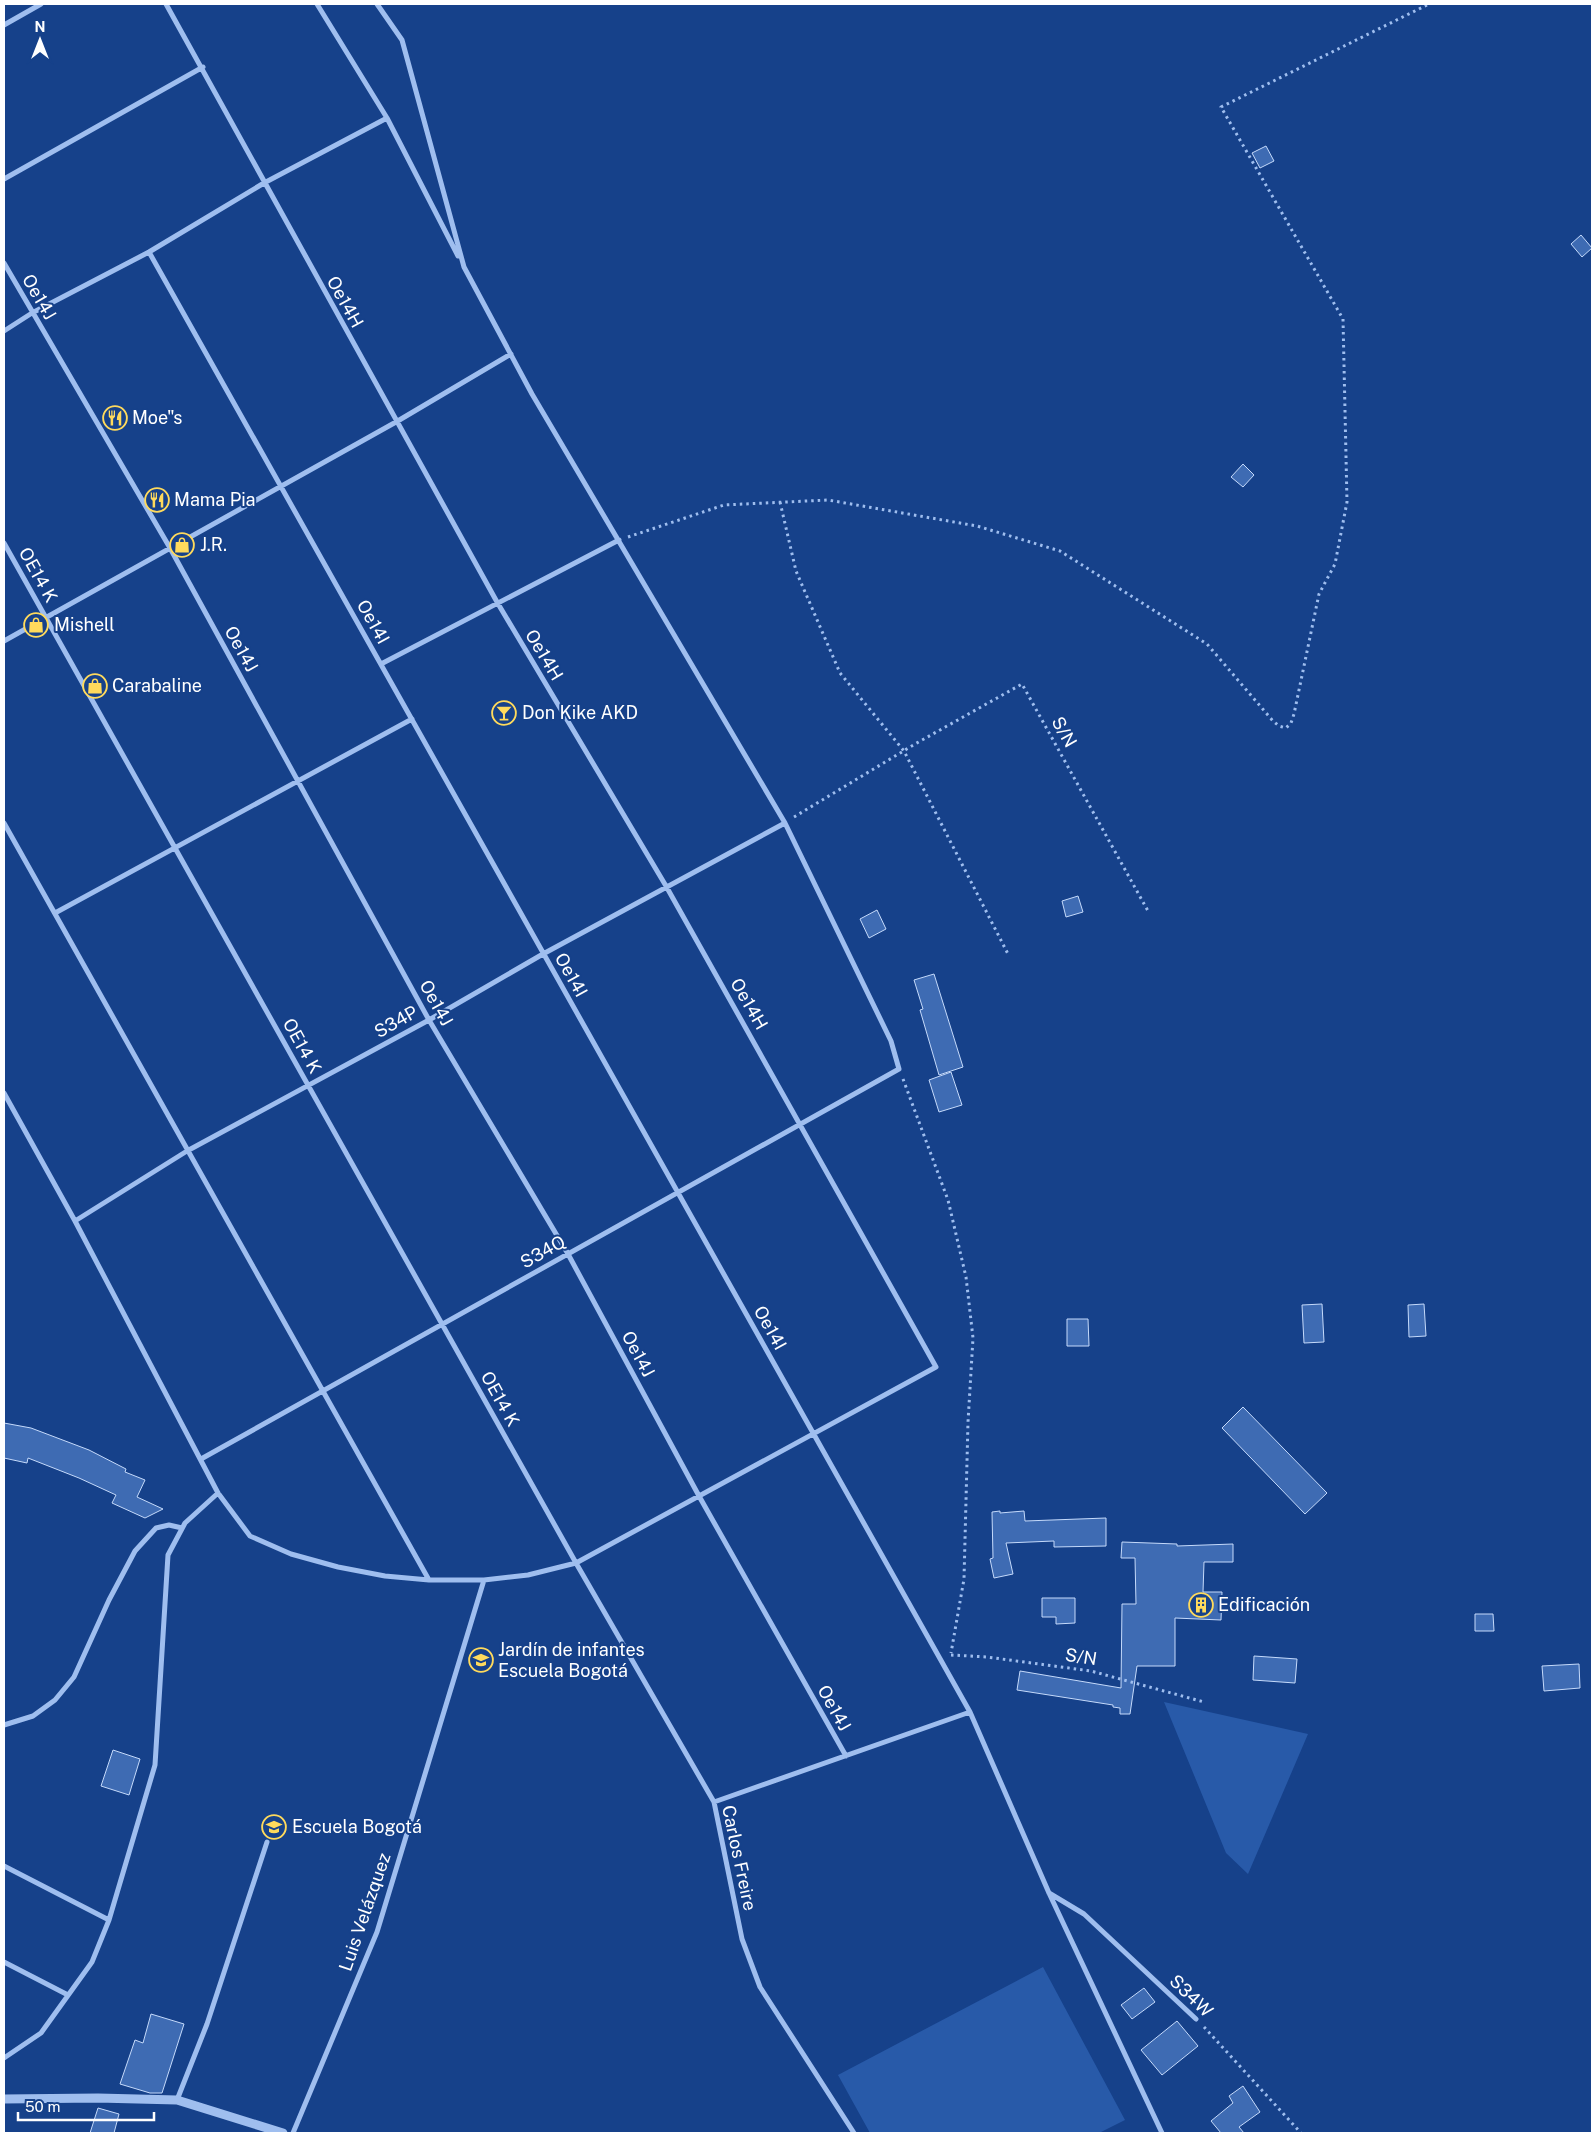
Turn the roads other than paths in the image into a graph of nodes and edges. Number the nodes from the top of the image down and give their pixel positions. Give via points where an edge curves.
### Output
1 (41, 4) edge
2 (166, 4) edge
3 (317, 4) edge
4 (377, 4) edge
5 (4, 25) edge
6 (203, 67) junction
7 (387, 118) junction
8 (4, 179) edge
9 (264, 182) junction
10 (148, 252) junction
11 (4, 263) edge
12 (464, 267) junction
13 (32, 313) junction
14 (4, 331) edge
15 (510, 354) junction
16 (396, 422) junction
17 (280, 486) junction
18 (619, 540) junction
19 (4, 543) edge
20 (170, 548) junction
21 (497, 602) junction
22 (46, 619) junction
23 (4, 641) edge
24 (381, 664) junction
25 (412, 719) junction
26 (297, 781) junction
27 (4, 823) edge
28 (785, 823) junction
29 (174, 848) junction
30 (666, 886) junction
31 (56, 913) junction
32 (543, 954) junction
33 (429, 1020) junction
34 (308, 1086) junction
35 (4, 1093) edge
36 (800, 1124) junction
37 (187, 1151) junction
38 (678, 1192) junction
39 (76, 1221) junction
40 (568, 1254) junction
41 (442, 1324) junction
42 (323, 1390) junction
43 (814, 1434) junction
44 (201, 1458) junction
45 (218, 1492) junction
46 (699, 1496) junction
47 (182, 1528) junction
48 (576, 1563) junction
49 (429, 1580) junction
50 (484, 1580) junction
51 (970, 1712) junction
52 (4, 1725) edge
53 (846, 1756) junction
54 (714, 1802) junction
55 (267, 1842) dead end
56 (4, 1866) edge
57 (1049, 1893) junction
58 (109, 1920) junction
59 (4, 1962) edge
60 (68, 1995) junction
61 (1196, 2019) road end
62 (4, 2058) edge
63 (4, 2099) edge
64 (177, 2100) junction
65 (283, 2133) edge
66 (293, 2133) edge
67 (854, 2133) edge
68 (1162, 2133) edge

1 - 5 street
2 - 6 street, Oe14H
3 - 7 street
4 - 12 street via 402,40
6 - 8 street
6 - 9 street, Oe14H
7 - 9 street
7 - 12 street
9 - 10 street
9 - 16 street, Oe14H
10 - 13 street
10 - 17 street, Oe14I
11 - 13 street, Oe14J
12 - 15 street
13 - 14 street
13 - 20 street, Oe14J
15 - 16 street
15 - 18 street
16 - 17 street
16 - 21 street, Oe14H
17 - 20 street
17 - 24 street, Oe14I
18 - 21 street
18 - 28 street
19 - 22 street, OE14 K
20 - 22 street
20 - 26 street, Oe14J
21 - 24 street
21 - 30 street, Oe14H
22 - 23 street
22 - 29 street, OE14 K
24 - 25 street, Oe14I
25 - 26 street
25 - 32 street, Oe14I
26 - 29 street
26 - 33 street, Oe14J
27 - 31 street
28 - 30 street, S34P
28 - 36 street, S34Q via 891,1041 899,1069
29 - 31 street
29 - 34 street, OE14 K
30 - 32 street, S34P
30 - 36 street, Oe14H
31 - 37 street
32 - 33 street, S34P
32 - 38 street, Oe14I
33 - 34 street, S34P
33 - 40 street, Oe14J
34 - 37 street, S34P
34 - 41 street, OE14 K
35 - 39 street
36 - 38 street, S34Q
36 - 43 street, Oe14H via 936,1367
37 - 39 street, S34P
37 - 42 street
38 - 40 street, S34Q
38 - 43 street, Oe14I
39 - 44 street
40 - 41 street, S34Q
40 - 46 street, Oe14J
41 - 42 street, S34Q
41 - 48 street, OE14 K
42 - 44 street, S34Q
42 - 49 street
43 - 46 street
43 - 51 street, Oe14I
44 - 45 street
45 - 47 street
45 - 49 street via 250,1536 291,1554 338,1568
46 - 48 street
46 - 53 street, Oe14J
47 - 52 street via 168,1525 156,1528 135,1551 74,1677 60,1695 33,1716
47 - 58 street via 168,1555 155,1765
48 - 50 street via 528,1575
48 - 54 street, Carlos Freire
49 - 50 street
50 - 66 street, Luis Velázquez via 377,1932
51 - 53 street
51 - 57 street, Oe14I
53 - 54 street
54 - 67 street, Carlos Freire via 742,1939 760,1987
55 - 64 street via 207,2024
56 - 58 street
57 - 61 street, S34W via 1084,1914
57 - 68 street, Oe14I
58 - 60 street via 92,1962
59 - 60 street
60 - 62 street via 41,2033
63 - 64 street
64 - 65 street

